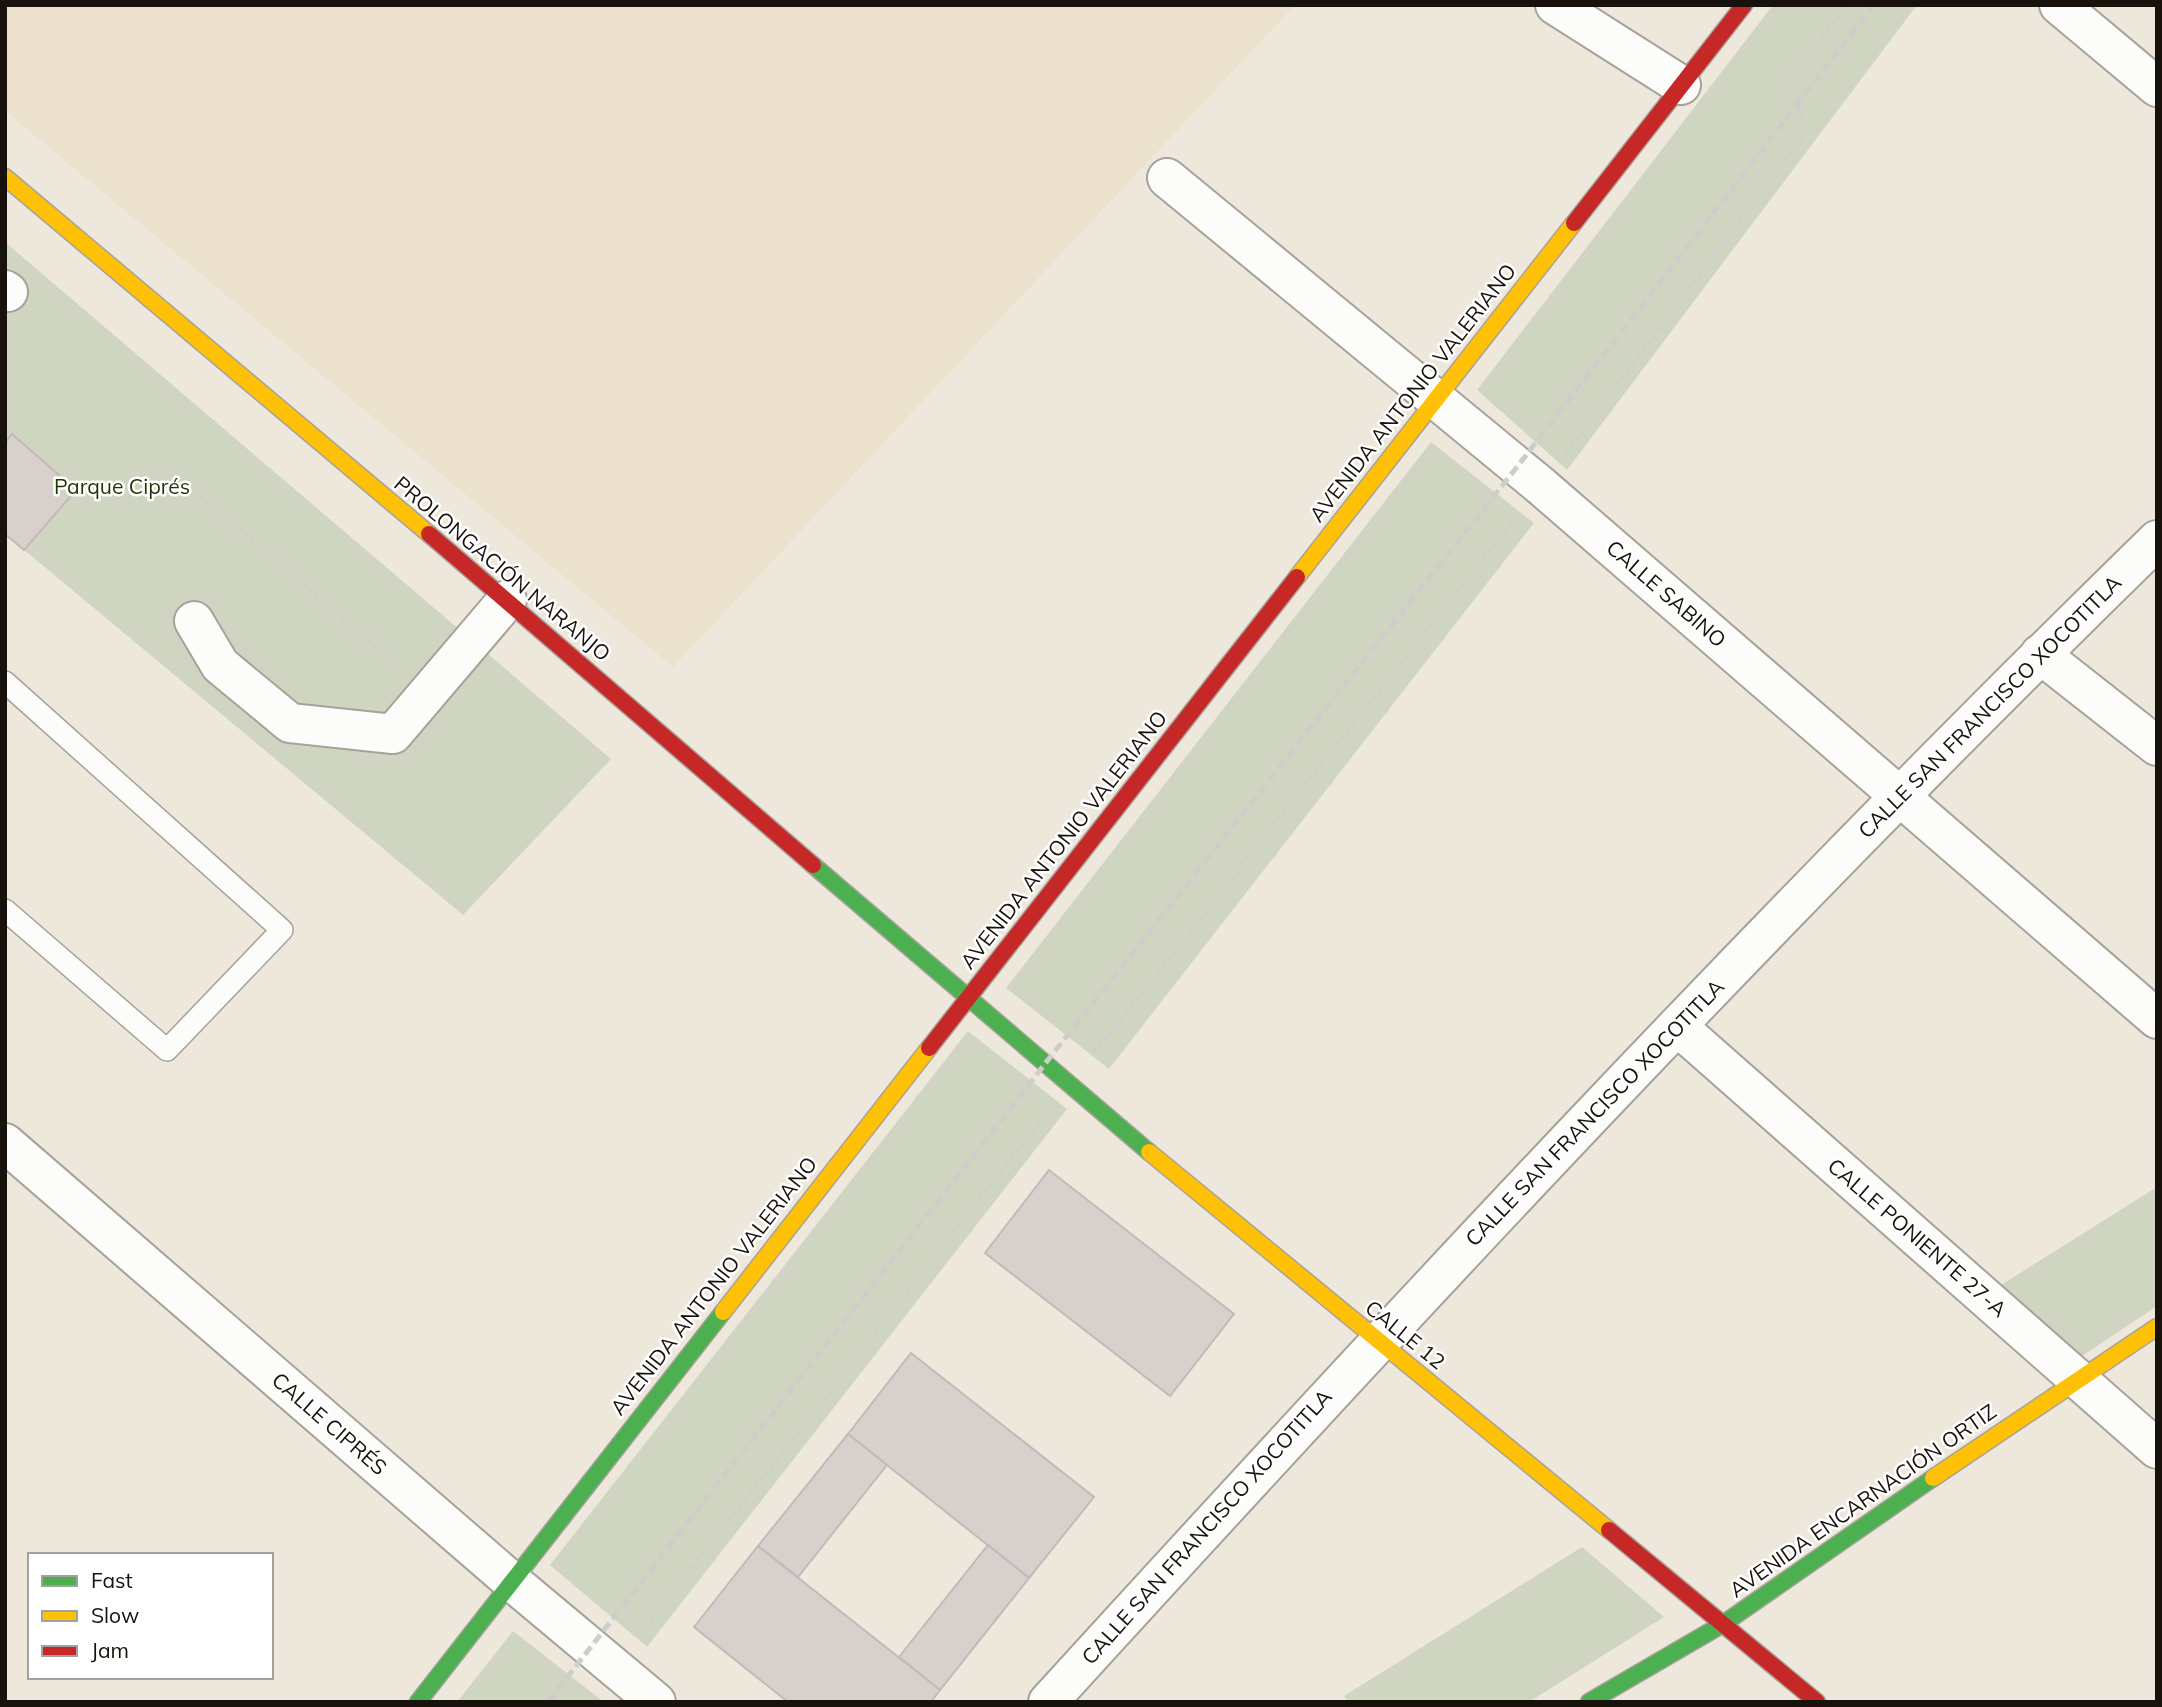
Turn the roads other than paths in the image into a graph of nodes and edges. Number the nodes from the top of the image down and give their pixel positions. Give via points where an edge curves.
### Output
1 (1555, 5) edge
2 (1744, 5) edge
3 (2059, 5) edge
4 (1681, 85) junction
5 (2157, 87) edge
6 (5, 177) edge
7 (1167, 178) dead end
8 (1435, 398) junction
9 (2157, 540) edge
10 (507, 600) junction
11 (194, 621) dead end
12 (2040, 654) junction
13 (5, 682) edge
14 (2157, 746) edge
15 (1899, 796) junction
16 (5, 910) edge
17 (967, 999) junction
18 (2157, 1019) edge
19 (1677, 1026) junction
20 (5, 1143) edge
21 (2157, 1327) edge
22 (1378, 1341) junction
23 (2076, 1378) junction
24 (2157, 1449) edge
25 (510, 1580) junction
26 (1723, 1624) junction
27 (418, 1702) edge
28 (656, 1702) edge
29 (1048, 1702) edge
30 (1589, 1702) edge
31 (1817, 1702) edge

1 - 4 street
2 - 4 street, AVENIDA ANTONIO VALERIANO
3 - 5 street
4 - 8 street, AVENIDA ANTONIO VALERIANO
6 - 10 street, PROLONGACIÓN NARANJO
7 - 8 street, CALLE SABINO
8 - 15 street, CALLE SABINO
8 - 17 street, AVENIDA ANTONIO VALERIANO
9 - 12 street, CALLE SAN FRANCISCO XOCOTITLA
10 - 11 street via 393,734 290,723 220,665
10 - 17 street, PROLONGACIÓN NARANJO
12 - 14 street
12 - 15 street, CALLE SAN FRANCISCO XOCOTITLA
13 - 16 lane via 282,930 167,1050
15 - 18 street, CALLE SABINO
15 - 19 street, CALLE SAN FRANCISCO XOCOTITLA
17 - 22 street, CALLE 12
17 - 25 street, AVENIDA ANTONIO VALERIANO
19 - 22 street, CALLE SAN FRANCISCO XOCOTITLA
19 - 23 street, CALLE PONIENTE 27-A
20 - 25 street, CALLE CIPRÉS
21 - 23 street, AVENIDA ENCARNACIÓN ORTIZ
22 - 26 street, CALLE 12
22 - 29 street, CALLE SAN FRANCISCO XOCOTITLA
23 - 24 street, CALLE PONIENTE 27-A
23 - 26 street, AVENIDA ENCARNACIÓN ORTIZ
25 - 27 street, AVENIDA ANTONIO VALERIANO
25 - 28 street, CALLE CIPRÉS
26 - 30 street, AVENIDA ENCARNACIÓN ORTIZ
26 - 31 street, CALLE 12

